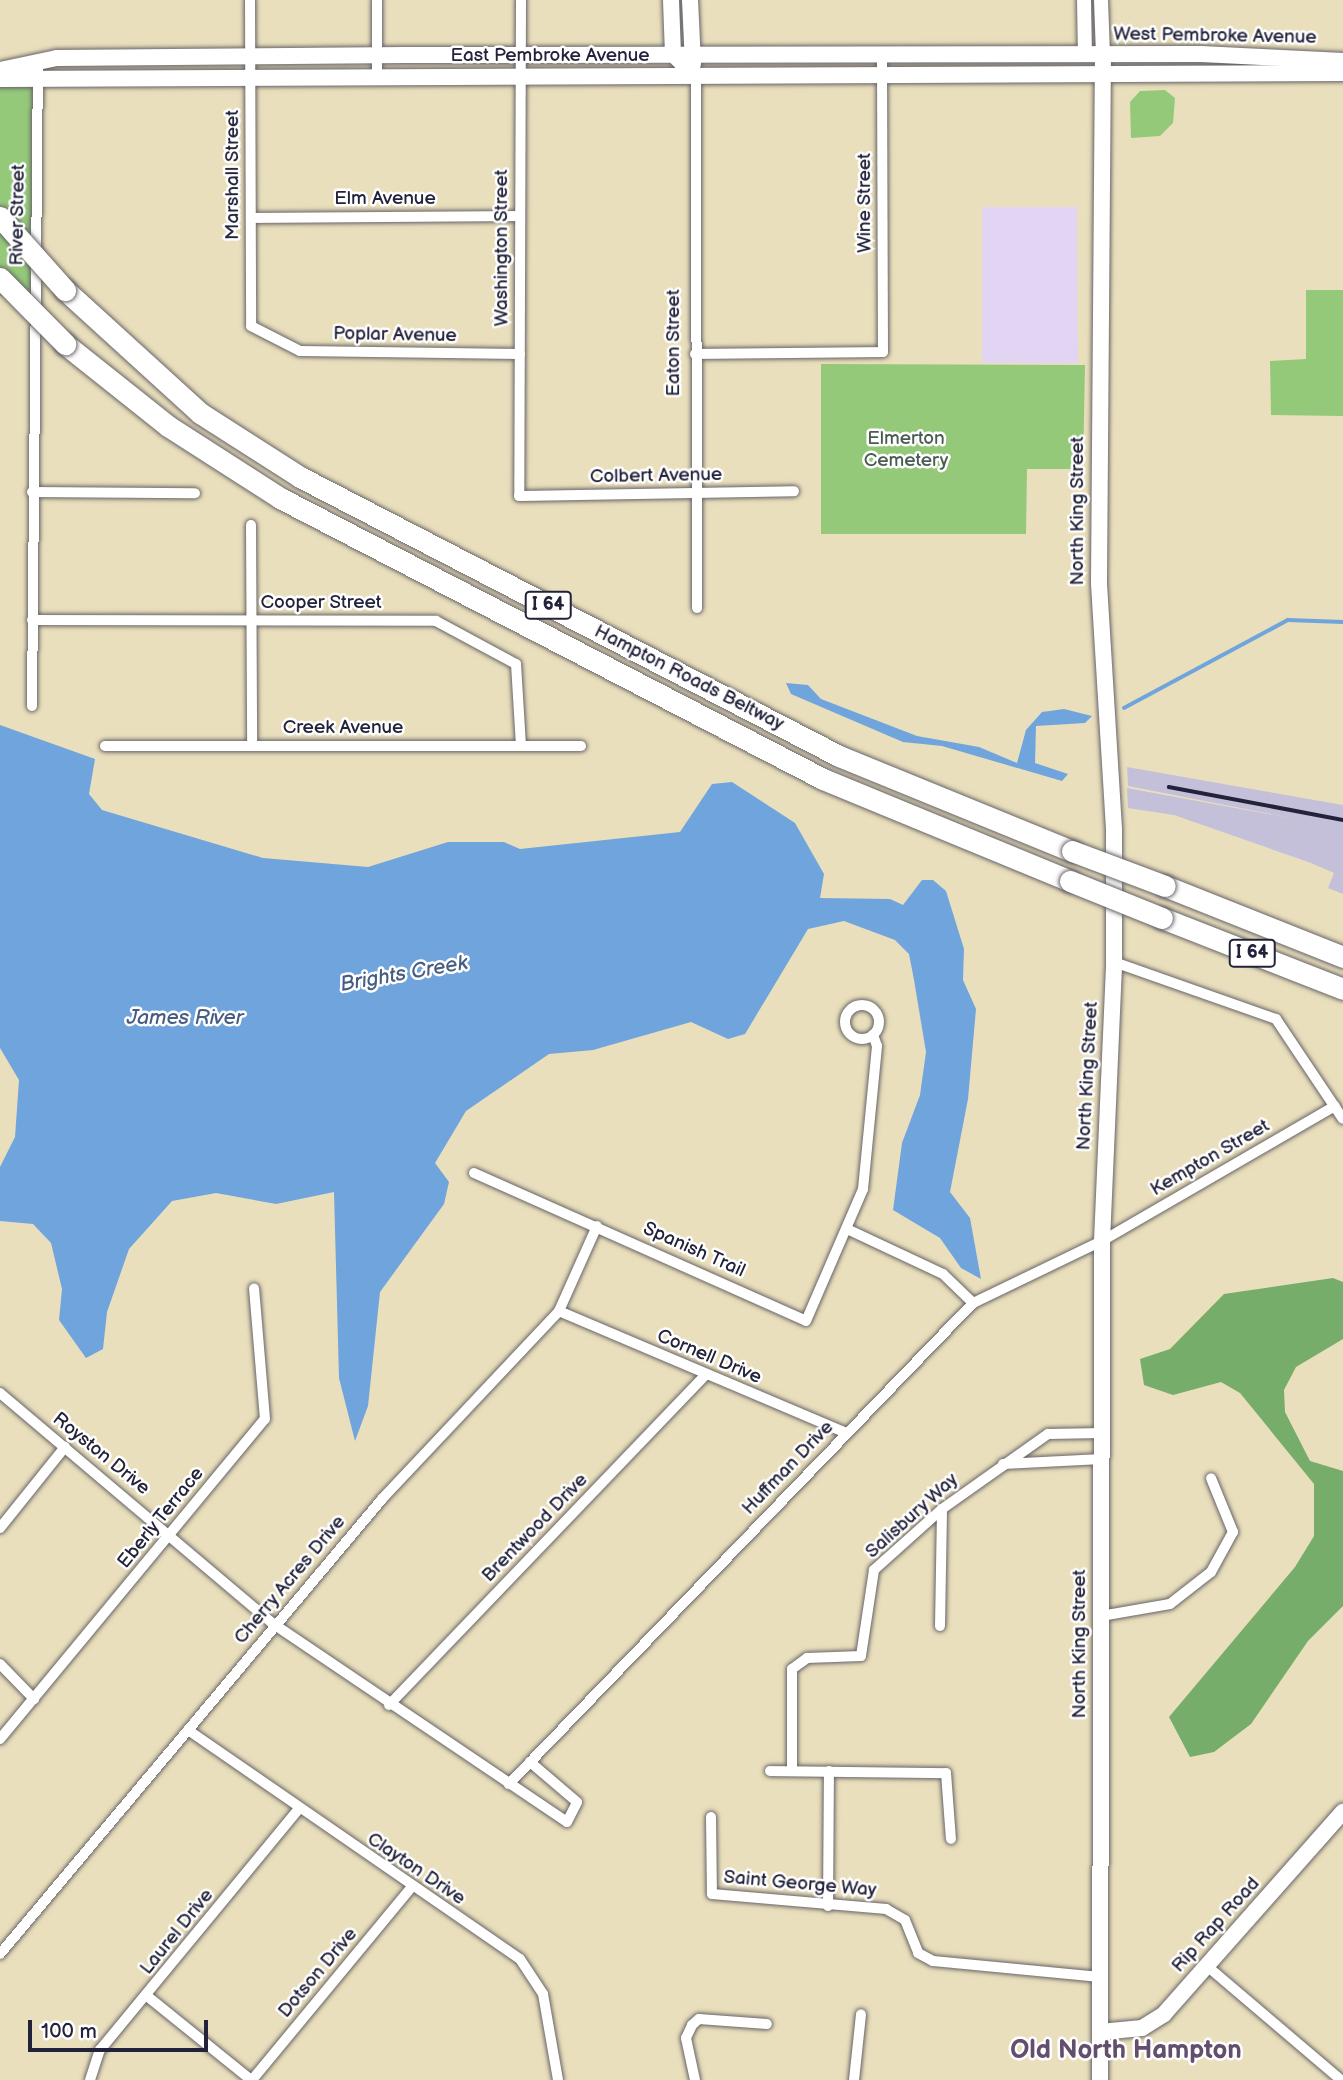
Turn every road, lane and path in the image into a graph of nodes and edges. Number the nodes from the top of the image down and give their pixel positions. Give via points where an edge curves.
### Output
1 (250, 0) edge
2 (377, 0) edge
3 (521, 0) edge
4 (671, 0) edge
5 (690, 0) edge
6 (1084, 0) edge
7 (1101, 0) edge
8 (673, 54) junction
9 (691, 54) junction
10 (882, 54) junction
11 (521, 55) junction
12 (1085, 55) junction
13 (1103, 55) junction
14 (377, 56) junction
15 (251, 57) junction
16 (38, 60) junction
17 (1343, 61) edge
18 (0, 70) edge
19 (1343, 73) edge
20 (251, 75) junction
21 (1100, 75) junction
22 (377, 76) junction
23 (38, 77) junction
24 (520, 77) junction
25 (882, 77) junction
26 (696, 78) junction
27 (0, 79) edge
28 (0, 216) edge
29 (519, 216) junction
30 (251, 218) junction
31 (0, 278) edge
32 (272, 337) joint
33 (520, 354) junction
34 (695, 354) junction
35 (794, 491) dead end
36 (32, 492) junction
37 (695, 492) junction
38 (195, 494) dead end
39 (519, 496) joint
40 (251, 525) dead end
41 (697, 608) dead end
42 (32, 620) junction
43 (251, 621) junction
44 (32, 706) dead end
45 (105, 746) dead end
46 (252, 746) junction
47 (521, 746) junction
48 (581, 746) dead end
49 (1343, 957) edge
50 (1114, 962) junction
51 (1343, 989) edge
52 (873, 1035) dead end
53 (1335, 1106) junction
54 (1343, 1119) edge
55 (474, 1173) dead end
56 (597, 1226) junction
57 (847, 1229) junction
58 (1102, 1241) junction
59 (254, 1288) dead end
60 (973, 1303) junction
61 (559, 1311) junction
62 (705, 1375) junction
63 (0, 1393) edge
64 (846, 1433) junction
65 (1102, 1433) junction
66 (65, 1447) junction
67 (1102, 1459) junction
68 (1000, 1464) junction
69 (1211, 1478) dead end
70 (942, 1509) junction
71 (0, 1528) edge
72 (171, 1534) junction
73 (1101, 1615) junction
74 (275, 1625) junction
75 (940, 1626) dead end
76 (0, 1664) edge
77 (34, 1699) junction
78 (389, 1705) junction
79 (188, 1730) junction
80 (0, 1739) edge
81 (530, 1762) junction
82 (770, 1771) dead end
83 (792, 1771) junction
84 (829, 1771) junction
85 (509, 1784) junction
86 (299, 1809) junction
87 (711, 1817) dead end
88 (1340, 1823) edge
89 (951, 1839) dead end
90 (411, 1888) junction
91 (828, 1906) junction
92 (0, 1954) edge
93 (1207, 1966) junction
94 (1100, 1977) junction
95 (147, 1996) junction
96 (861, 2014) dead end
97 (767, 2024) dead end
98 (1100, 2032) junction
99 (90, 2080) edge
100 (251, 2080) edge
101 (558, 2080) edge
102 (695, 2080) edge
103 (854, 2080) edge
104 (1100, 2080) edge
105 (1341, 2080) edge

1 - 15 street, Marshall Street
2 - 14 street
3 - 11 street, Washington Street
4 - 8 main road
5 - 9 main road, Eaton Street
6 - 12 street
7 - 13 street, North King Street
8 - 9 main road, East Pembroke Avenue
8 - 11 main road, East Pembroke Avenue
8 - 26 main road
9 - 10 main road, East Pembroke Avenue
9 - 26 main road, Eaton Street
10 - 12 main road, East Pembroke Avenue
10 - 25 street, Wine Street
11 - 14 main road, East Pembroke Avenue
11 - 24 street, Washington Street
12 - 13 main road, West Pembroke Avenue
12 - 21 main road
13 - 17 main road, West Pembroke Avenue
13 - 21 main road, North King Street
14 - 15 main road, East Pembroke Avenue
14 - 22 street
15 - 16 main road, East Pembroke Avenue
15 - 20 street, Marshall Street
16 - 18 main road, East Pembroke Avenue
16 - 23 street, River Street
19 - 21 main road, West Pembroke Avenue
20 - 22 main road, East Pembroke Avenue
20 - 23 main road, East Pembroke Avenue
20 - 30 street, Marshall Street
21 - 25 main road, East Pembroke Avenue
21 - 50 main road, North King Street via 1099,582 1114,829
22 - 24 main road, East Pembroke Avenue
23 - 27 main road, East Pembroke Avenue
23 - 36 street, River Street
24 - 26 main road, East Pembroke Avenue
24 - 29 street, Washington Street
25 - 26 main road, East Pembroke Avenue
25 - 34 street, Wine Street via 883,352
26 - 34 street, Eaton Street
28 - 49 highway, Hampton Roads Beltway / I 64, bridge via 65,290 190,405 300,477 839,756
29 - 30 street, Elm Avenue
29 - 33 street, Washington Street
30 - 32 street, Marshall Street via 251,326
31 - 51 highway, Hampton Roads Beltway / I 64, bridge via 65,344 168,426 280,498 823,779
32 - 33 street, Poplar Avenue via 300,351
33 - 39 street, Washington Street
34 - 37 street, Eaton Street
35 - 37 street, Colbert Avenue
36 - 38 street
36 - 42 street, River Street
37 - 39 street, Colbert Avenue
37 - 41 street, Eaton Street
40 - 43 street
42 - 43 street, Cooper Street
42 - 44 street, River Street
43 - 46 street
43 - 47 street, Cooper Street via 436,621 516,664
45 - 46 street, Creek Avenue
46 - 47 street, Creek Avenue
47 - 48 street, Creek Avenue
50 - 53 street via 1276,1019
50 - 58 main road, North King Street
52 - 57 street, Spanish Trail via 877,1046 863,1189
53 - 54 street
53 - 58 street, Kempton Street
55 - 56 street, Spanish Trail
56 - 57 street, Spanish Trail via 806,1321
56 - 61 street, Cherry Acres Drive
57 - 60 street via 943,1274
58 - 60 street, Huffman Drive
58 - 65 main road, North King Street
59 - 72 street, Eberly Terrace via 265,1419
60 - 64 street, Huffman Drive
61 - 62 street, Cornell Drive
61 - 74 street, Cherry Acres Drive via 382,1499
62 - 64 street, Cornell Drive
62 - 78 street, Brentwood Drive
63 - 66 street, Royston Drive
64 - 81 street, Huffman Drive
65 - 67 main road, North King Street
65 - 68 street, Salisbury Way via 1048,1434
66 - 71 street
66 - 72 street, Royston Drive
67 - 68 street
67 - 73 main road, North King Street
68 - 70 street, Salisbury Way
69 - 73 street via 1233,1532 1212,1572 1170,1604
70 - 75 street
70 - 83 street, Salisbury Way via 874,1570 862,1656 807,1658 792,1669
72 - 74 street, Royston Drive
72 - 77 street, Eberly Terrace
73 - 94 main road, North King Street
74 - 78 street
74 - 79 street, Cherry Acres Drive
76 - 77 street
77 - 80 street, Eberly Terrace
78 - 85 street
79 - 86 street, Clayton Drive
79 - 92 street, Cherry Acres Drive
81 - 85 street, Huffman Drive
81 - 85 street via 577,1802 574,1817 557,1819
82 - 83 street
83 - 84 street
84 - 89 street via 946,1773
84 - 91 street
86 - 90 street, Clayton Drive
86 - 95 street, Laurel Drive
87 - 91 street, Saint George Way via 712,1894
88 - 93 main road, Rip Rap Road
90 - 100 street, Dotson Drive
90 - 101 street, Clayton Drive via 520,1959 536,1976
91 - 94 street, Saint George Way via 897,1912 918,1953 933,1961
93 - 98 main road, Rip Rap Road via 1153,2022
93 - 105 street
94 - 98 main road, North King Street
95 - 99 street, Laurel Drive via 100,2050
95 - 100 street
96 - 103 street
97 - 102 street via 699,2019 687,2038
98 - 104 main road, North King Street

